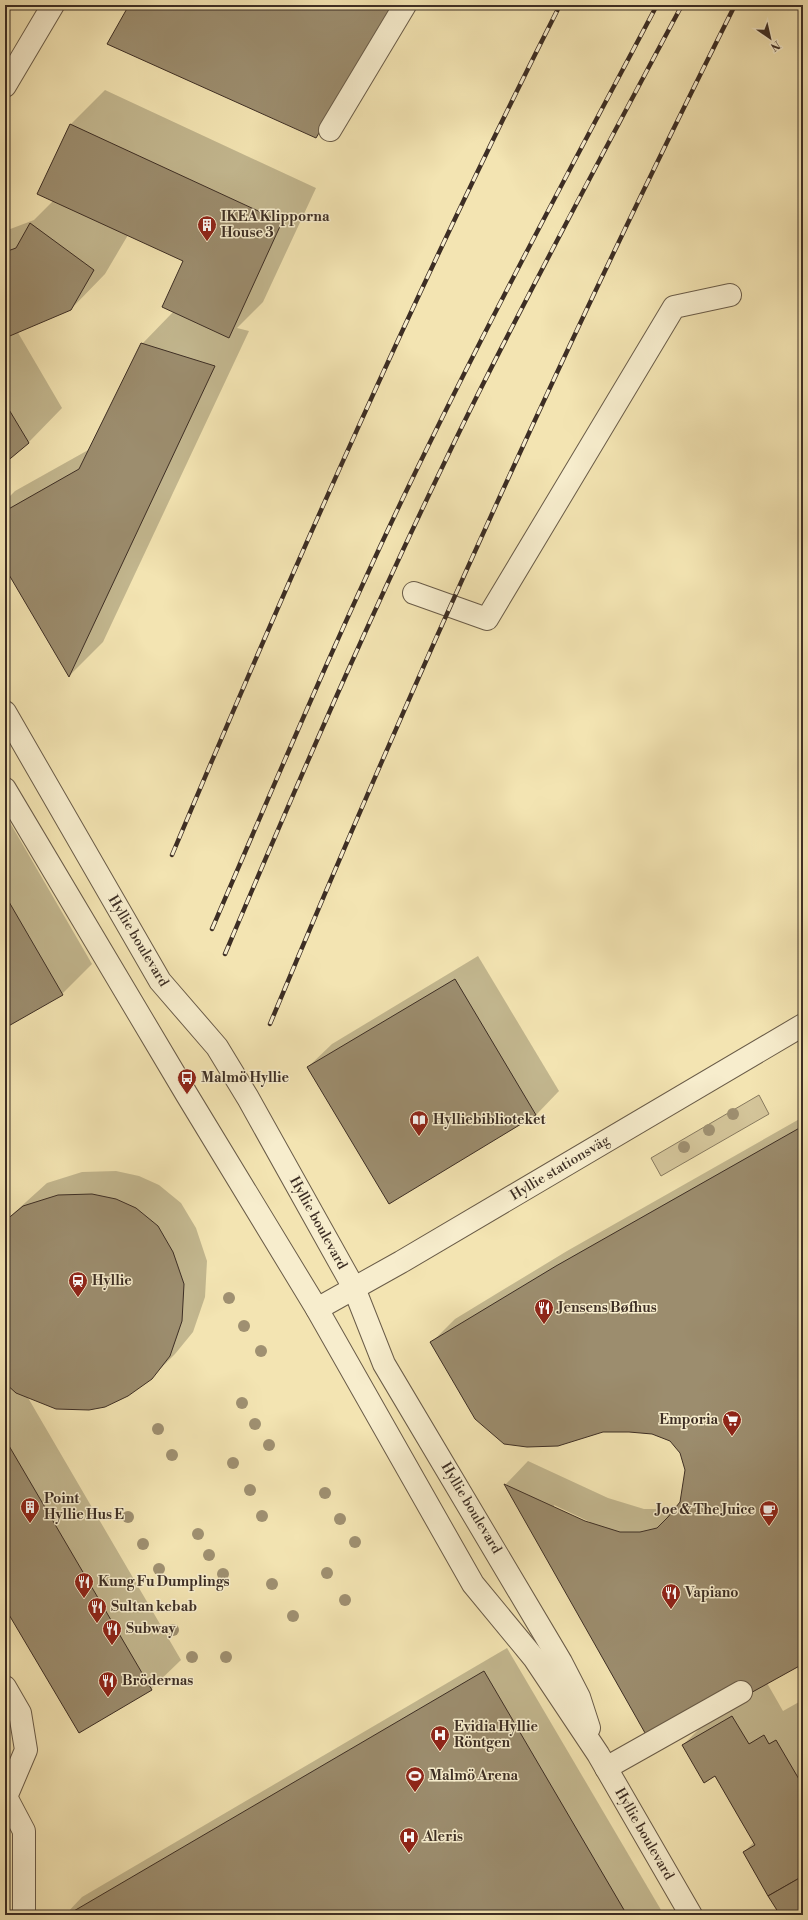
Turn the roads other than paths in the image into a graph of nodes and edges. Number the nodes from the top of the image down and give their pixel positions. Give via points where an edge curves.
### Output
1 (53, 5) edge
2 (405, 5) edge
3 (5, 86) edge
4 (330, 130) dead end
5 (730, 295) dead end
6 (414, 594) dead end
7 (5, 712) edge
8 (5, 789) edge
9 (803, 1025) edge
10 (354, 1288) junction
11 (317, 1308) junction
12 (5, 1688) edge
13 (741, 1692) dead end
14 (602, 1761) junction
15 (6, 1796) edge
16 (24, 1915) edge
17 (691, 1915) edge

1 - 3 street
2 - 4 street
5 - 6 street via 674,307 487,619
7 - 10 street, Hyllie boulevard via 160,981 218,1047
8 - 11 street, Hyllie boulevard
9 - 10 street, Hyllie stationsväg
10 - 11 street, Hyllie stationsväg
10 - 14 street, Hyllie boulevard via 384,1364 561,1662 579,1697
11 - 14 street, Hyllie boulevard via 474,1584 534,1658
12 - 15 street via 20,1713 26,1750
13 - 14 street
14 - 17 street, Hyllie boulevard
15 - 16 street via 24,1831

